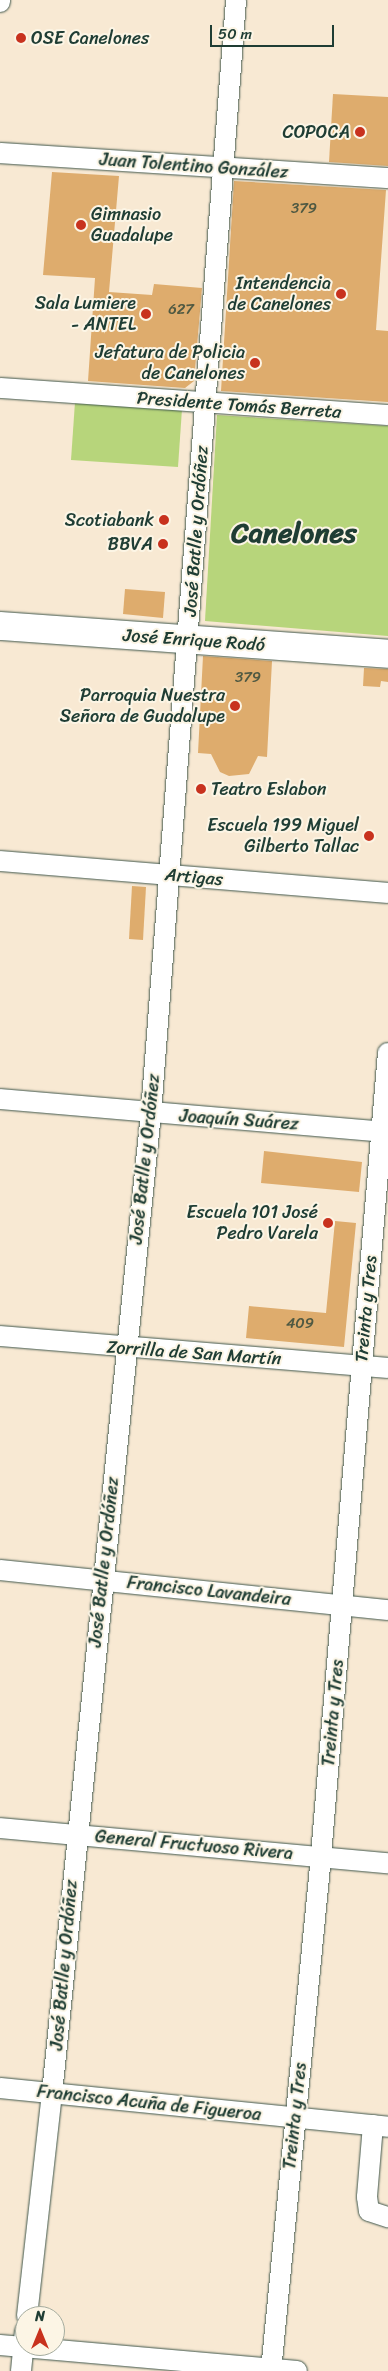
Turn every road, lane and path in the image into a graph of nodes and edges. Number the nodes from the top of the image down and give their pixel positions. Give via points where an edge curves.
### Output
1 (236, 0) edge
2 (0, 154) edge
3 (224, 168) junction
4 (388, 178) edge
5 (0, 388) edge
6 (205, 402) junction
7 (388, 415) edge
8 (0, 626) edge
9 (187, 640) junction
10 (388, 654) edge
11 (0, 861) edge
12 (167, 875) junction
13 (388, 893) edge
14 (388, 1054) edge
15 (0, 1099) edge
16 (150, 1113) junction
17 (385, 1131) edge
18 (0, 1336) edge
19 (125, 1348) junction
20 (362, 1365) junction
21 (388, 1368) edge
22 (0, 1570) edge
23 (102, 1580) junction
24 (342, 1605) junction
25 (388, 1610) edge
26 (0, 1828) edge
27 (76, 1836) junction
28 (321, 1856) junction
29 (388, 1862) edge
30 (0, 2088) edge
31 (52, 2094) junction
32 (295, 2118) junction
33 (381, 2126) edge
34 (388, 2217) edge
35 (28, 2306) edge
36 (15, 2341) edge
37 (65, 2344) edge
38 (0, 2345) edge
39 (22, 2356) edge
40 (271, 2370) edge
41 (21, 2371) edge
42 (298, 2371) edge

1 - 3 street, José Batlle y Ordóñez
2 - 3 street, Juan Tolentino González
3 - 4 street, Juan Tolentino González
3 - 6 street, José Batlle y Ordóñez
5 - 6 street, Presidente Tomás Berreta
6 - 7 street, Presidente Tomás Berreta
6 - 9 street, José Batlle y Ordóñez
8 - 9 highway, José Enrique Rodó
9 - 10 highway, José Enrique Rodó
9 - 12 street, José Batlle y Ordóñez
11 - 12 street, Artigas
12 - 13 street, Artigas
12 - 16 street, José Batlle y Ordóñez
14 - 17 street, Treinta y Tres
15 - 16 street, Joaquín Suárez
16 - 17 street, Joaquín Suárez
16 - 19 street, José Batlle y Ordóñez
17 - 20 street, Treinta y Tres
18 - 19 street, Zorrilla de San Martín
19 - 20 street, Zorrilla de San Martín
19 - 23 street, José Batlle y Ordóñez
20 - 21 street, Zorrilla de San Martín
20 - 24 street, Treinta y Tres
22 - 23 street, Francisco Lavandeira
23 - 24 street, Francisco Lavandeira
23 - 27 street, José Batlle y Ordóñez
24 - 25 street, Francisco Lavandeira
24 - 28 street, Treinta y Tres
26 - 27 street, General Fructuoso Rivera
27 - 28 street, General Fructuoso Rivera
27 - 31 street, José Batlle y Ordóñez
28 - 29 street, General Fructuoso Rivera
28 - 32 street, Treinta y Tres
30 - 31 street, Francisco Acuña de Figueroa
31 - 32 street, Francisco Acuña de Figueroa
31 - 35 street, José Batlle y Ordóñez
32 - 33 street, Francisco Acuña de Figueroa
32 - 40 street, Treinta y Tres
33 - 34 street via 367,2197 369,2211
36 - 38 street
37 - 40 street
39 - 41 street
40 - 42 street

